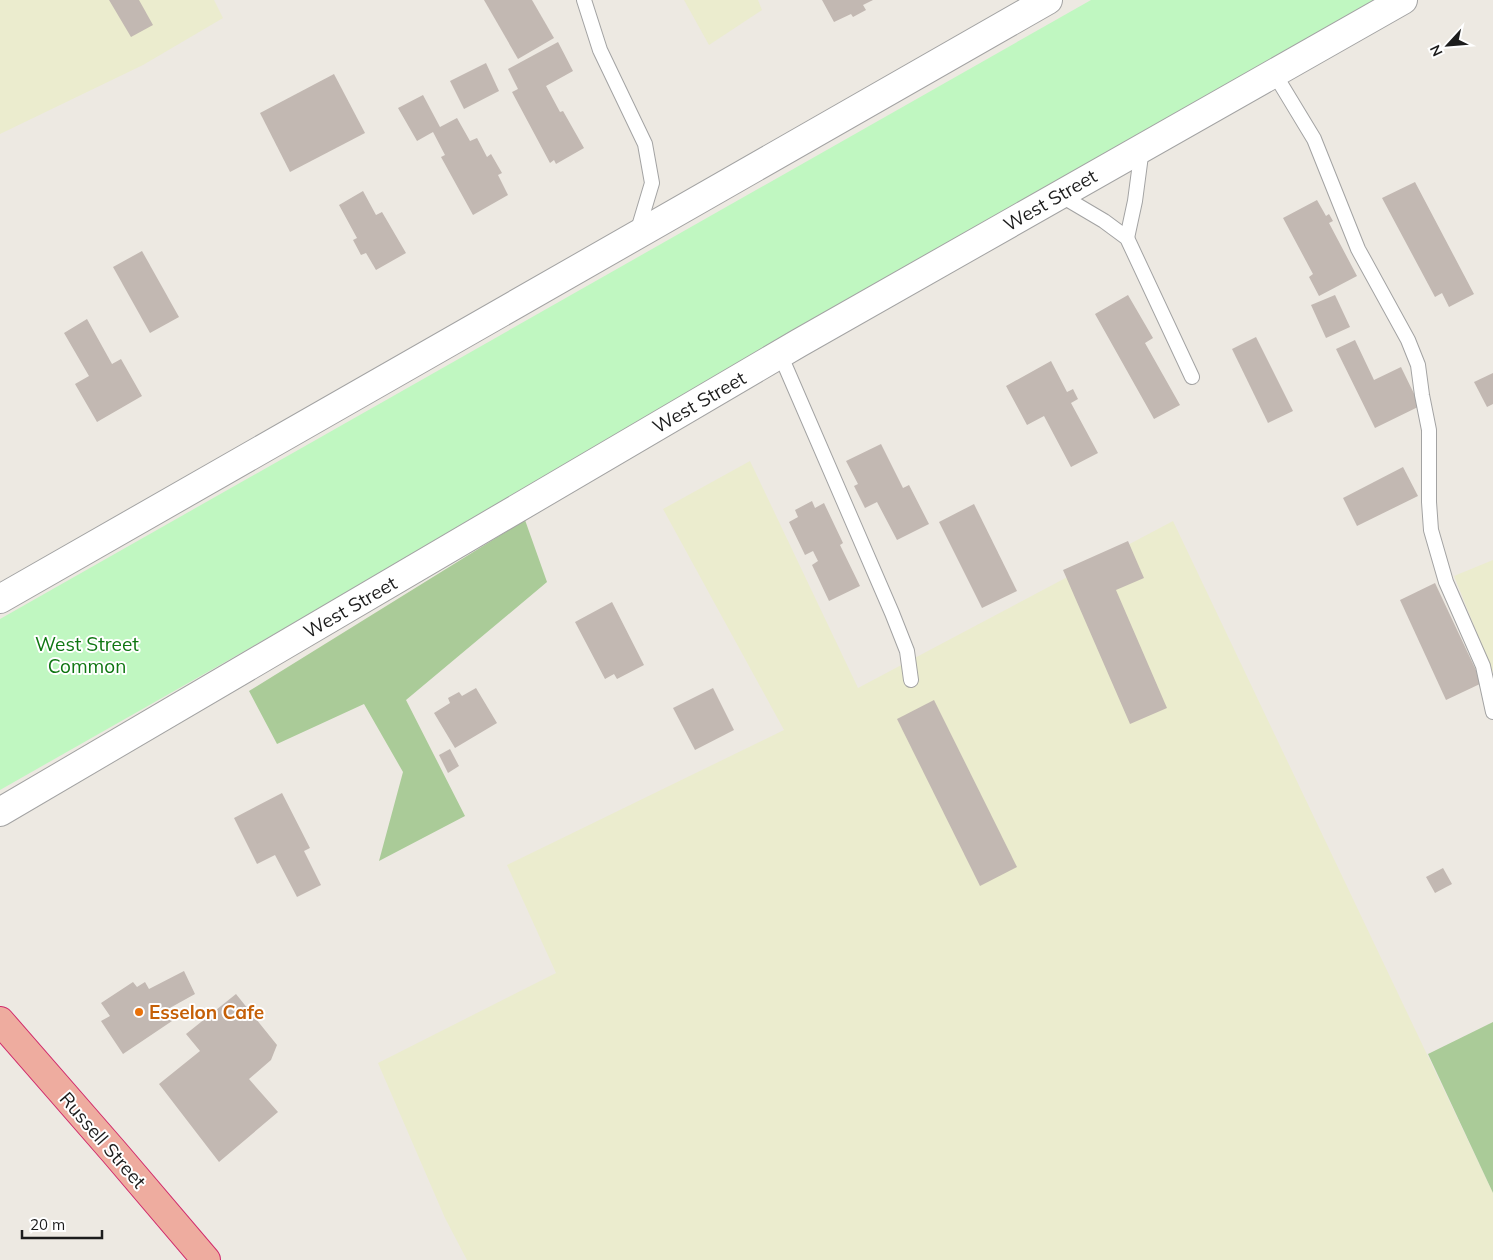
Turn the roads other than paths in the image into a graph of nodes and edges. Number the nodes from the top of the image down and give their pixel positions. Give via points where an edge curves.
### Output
1 (584, 0) edge
2 (1048, 0) edge
3 (1403, 0) edge
4 (1274, 73) junction
5 (1142, 148) junction
6 (1060, 195) junction
7 (637, 234) junction
8 (1126, 238) junction
9 (780, 354) junction
10 (1192, 376) dead end
11 (0, 599) edge
12 (911, 680) dead end
13 (1493, 712) edge
14 (0, 812) edge
15 (0, 1021) edge
16 (206, 1260) edge

1 - 7 lane via 600,50 645,144 652,183
2 - 7 street
3 - 4 street, West Street
4 - 5 street, West Street
4 - 13 lane via 1314,139 1358,249 1408,340 1418,365 1429,430 1431,530 1446,582 1483,666
5 - 6 street, West Street
5 - 8 lane via 1136,201
6 - 8 lane
6 - 9 street, West Street
7 - 11 street
8 - 10 lane
9 - 12 lane via 892,613 907,651
9 - 14 street, West Street
15 - 16 highway, Russell Street

